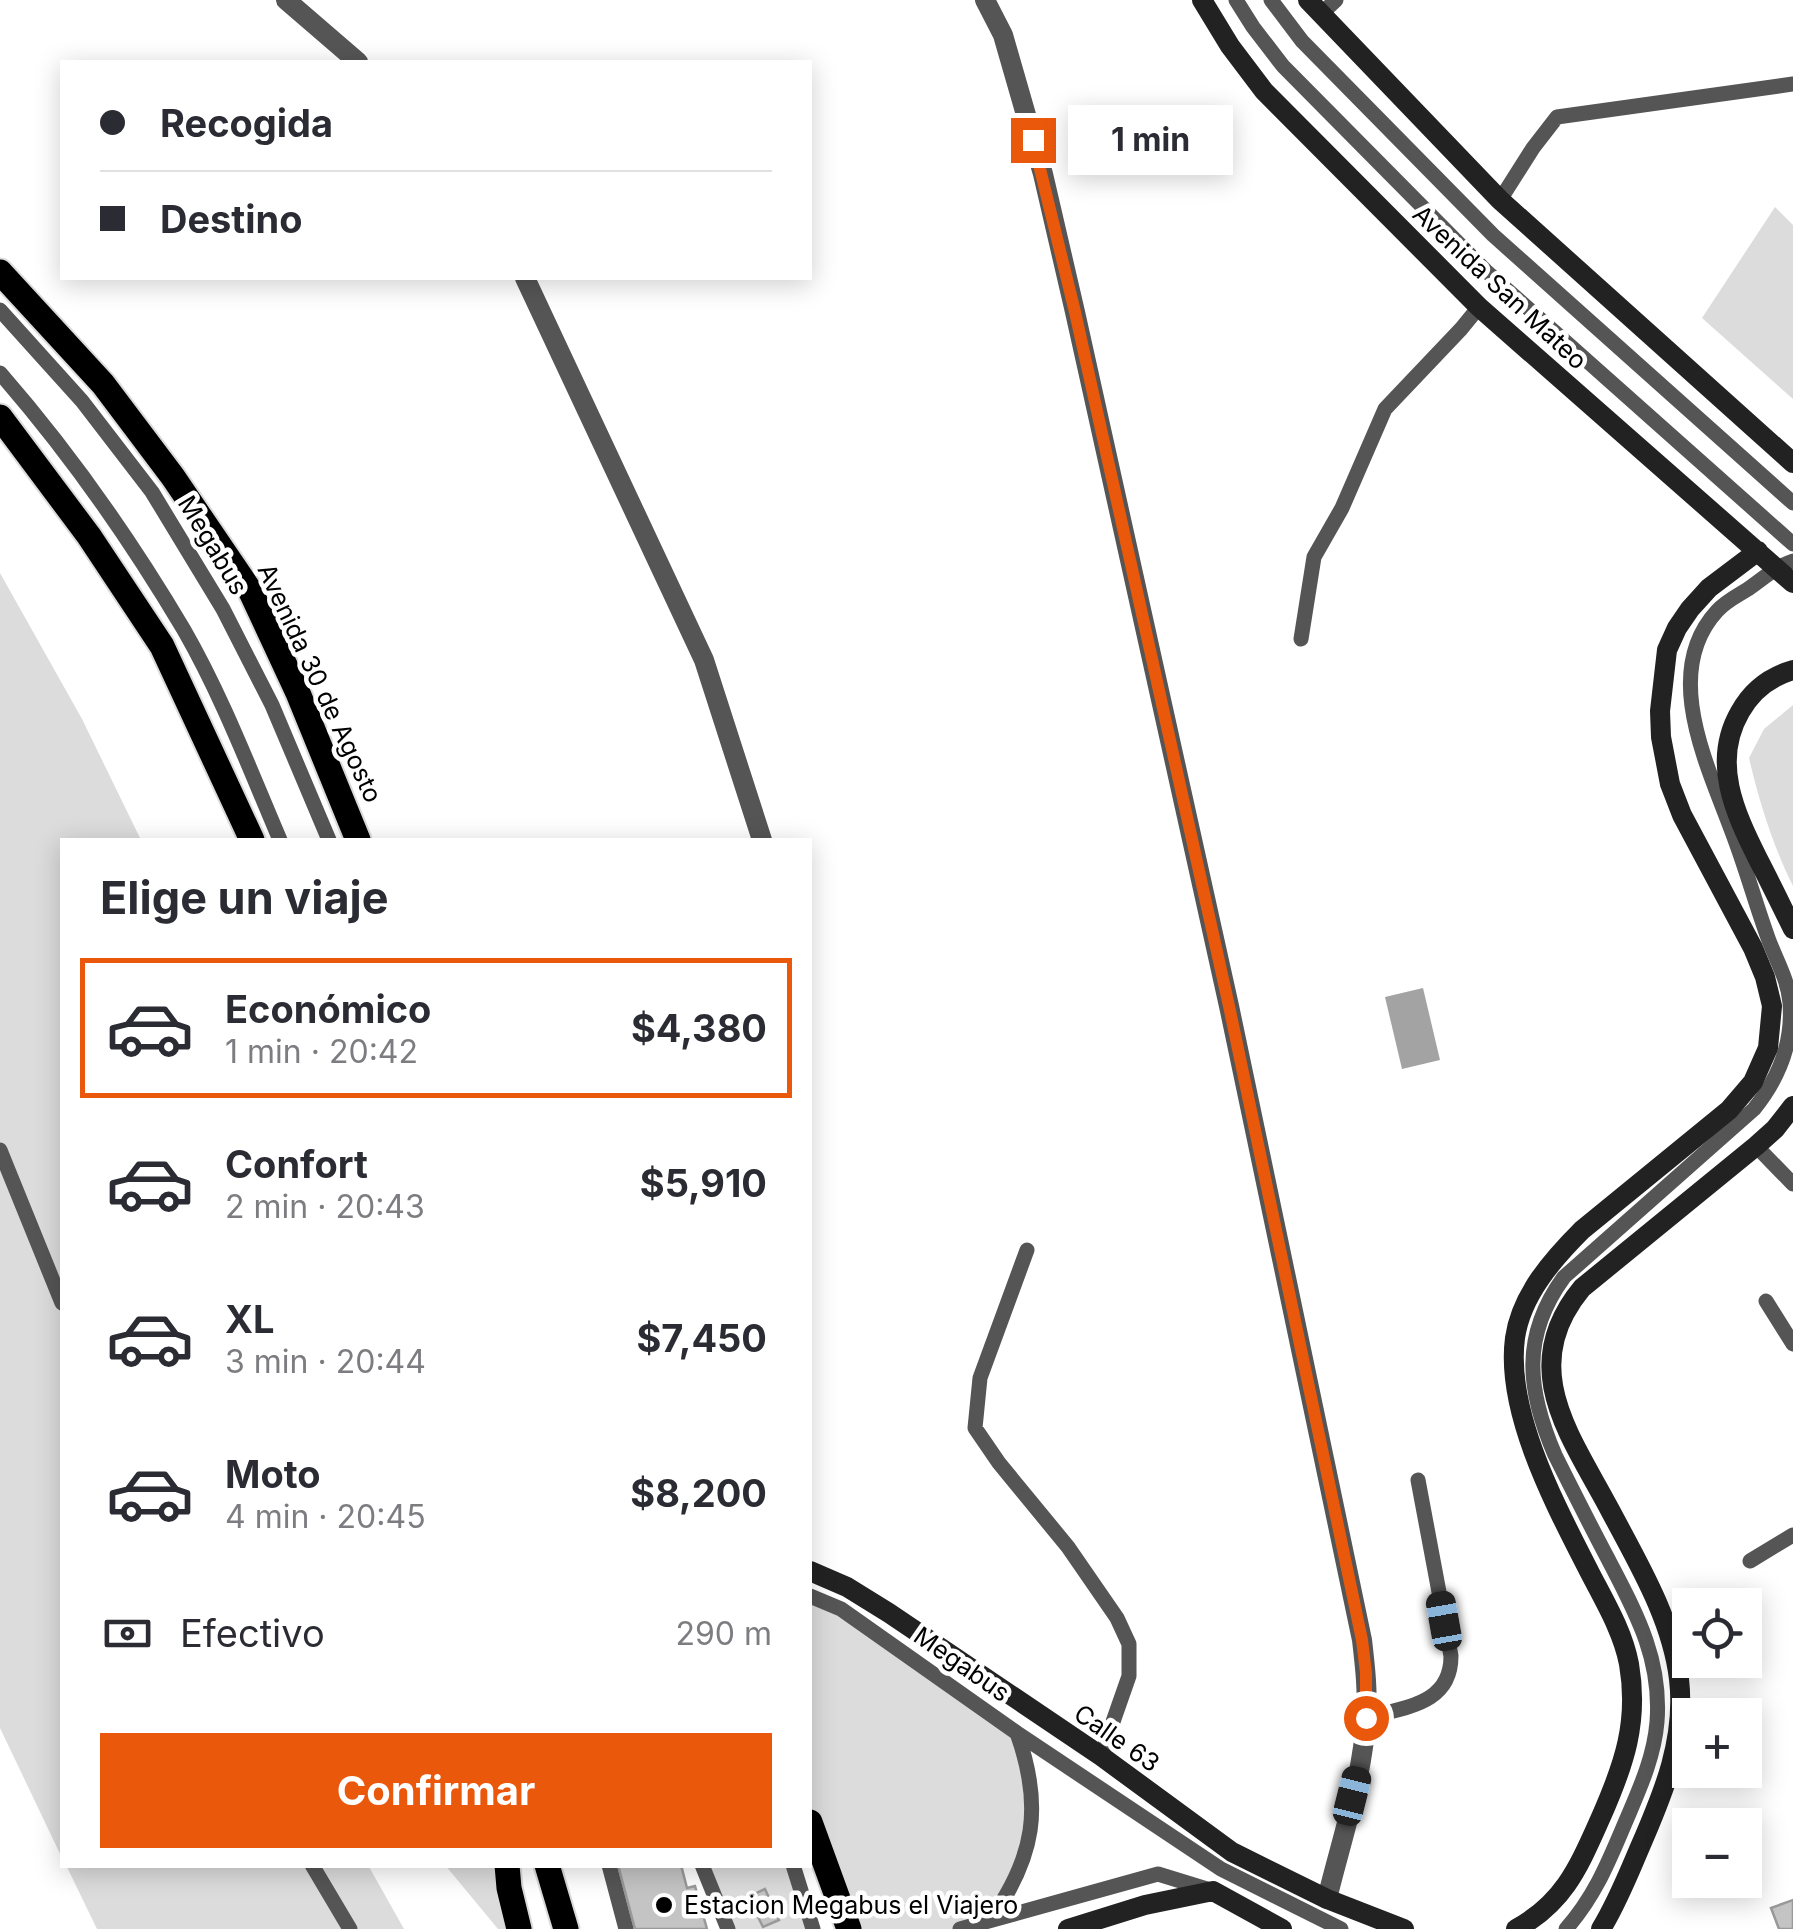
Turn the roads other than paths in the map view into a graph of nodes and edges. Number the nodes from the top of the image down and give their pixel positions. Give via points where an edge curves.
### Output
1 (286, 0) edge
2 (985, 0) edge
3 (1202, 0) edge
4 (1236, 0) edge
5 (1271, 0) edge
6 (1336, 0) edge
7 (1314, 8) edge
8 (356, 60) edge
9 (1793, 84) edge
10 (1500, 200) junction
11 (0, 272) edge
12 (525, 280) edge
13 (1479, 306) junction
14 (0, 310) edge
15 (0, 373) edge
16 (0, 416) edge
17 (1793, 462) edge
18 (1793, 503) edge
19 (1793, 544) edge
20 (1758, 552) junction
21 (1784, 564) edge
22 (1793, 583) edge
23 (1302, 639) dead end
24 (1793, 670) edge
25 (251, 838) edge
26 (279, 838) edge
27 (328, 838) edge
28 (357, 838) edge
29 (761, 838) edge
30 (1793, 929) edge
31 (1793, 1106) edge
32 (1756, 1146) junction
33 (0, 1150) edge
34 (1793, 1184) edge
35 (1027, 1250) dead end
36 (60, 1298) edge
37 (1766, 1300) dead end
38 (1793, 1344) edge
39 (1418, 1480) dead end
40 (1793, 1534) edge
41 (1750, 1560) dead end
42 (812, 1573) edge
43 (812, 1597) edge
44 (1366, 1718) junction
45 (1016, 1733) junction
46 (1102, 1756) junction
47 (812, 1827) edge
48 (314, 1868) edge
49 (506, 1868) edge
50 (548, 1868) edge
51 (609, 1868) edge
52 (703, 1868) edge
53 (793, 1868) edge
54 (1214, 1891) junction
55 (1328, 1898) junction
56 (990, 1920) junction
57 (350, 1929) edge
58 (519, 1929) edge
59 (566, 1929) edge
60 (626, 1929) edge
61 (728, 1929) edge
62 (812, 1929) edge
63 (849, 1929) edge
64 (960, 1929) edge
65 (1068, 1929) edge
66 (1282, 1929) edge
67 (1341, 1929) edge
68 (1404, 1929) edge
69 (1516, 1929) edge
70 (1566, 1929) edge
71 (1601, 1929) edge

1 - 8 street
2 - 44 street via 1043,174 1229,1006 1362,1640
3 - 13 street, Avenida San Mateo via 1264,92
4 - 19 lane via 1283,66 1486,271
5 - 18 lane via 1302,41 1493,235
6 - 7 lane
7 - 10 street
9 - 10 lane via 1557,117
10 - 17 street
11 - 28 main road, Avenida 30 de Agosto via 103,384 250,592
12 - 29 street via 704,660
13 - 20 street, Avenida San Mateo
13 - 23 lane via 1385,408 1314,557
14 - 27 lane, Megabus via 152,492 224,609
15 - 26 lane via 81,474 185,632
16 - 25 main road via 162,646
20 - 21 street, Avenida San Mateo
20 - 69 street via 1708,588 1677,628 1667,650 1660,711 1670,784 1682,816 1765,976 1772,1006 1768,1048 1742,1098 1562,1250 1533,1290 1516,1336 1514,1366 1526,1428 1618,1628 1633,1698 1620,1776 1576,1872 1548,1908
21 - 22 street, Avenida San Mateo
21 - 70 lane via 1705,626 1691,702 1700,746 1790,999 1783,1060 1754,1109 1564,1277 1534,1338 1542,1426 1645,1632 1658,1694 1644,1778 1599,1883
24 - 30 street via 1763,683 1746,701 1726,762 1739,821
31 - 32 street
32 - 34 lane
32 - 71 street via 1582,1288 1554,1342 1562,1420 1666,1624 1679,1679 1680,1723 1667,1782
33 - 36 lane
35 - 46 lane via 980,1378 975,1428 1068,1547 1129,1644 1129,1676
37 - 38 lane
39 - 44 lane via 1451,1670 1446,1684 1424,1701
40 - 41 lane
42 - 46 street, Calle 63 via 847,1587
43 - 45 lane, Megabus via 841,1609
44 - 55 street
45 - 56 lane, Megabus via 1028,1764 1031,1830 1010,1892
45 - 67 lane via 1221,1869
46 - 55 street, Calle 63 via 1232,1852
47 - 63 main road
48 - 57 lane
49 - 58 main road
50 - 59 main road
51 - 60 lane
52 - 61 lane
53 - 62 lane
54 - 56 lane via 1158,1874
54 - 65 street
54 - 66 street
55 - 68 street, Calle 63
56 - 64 lane

